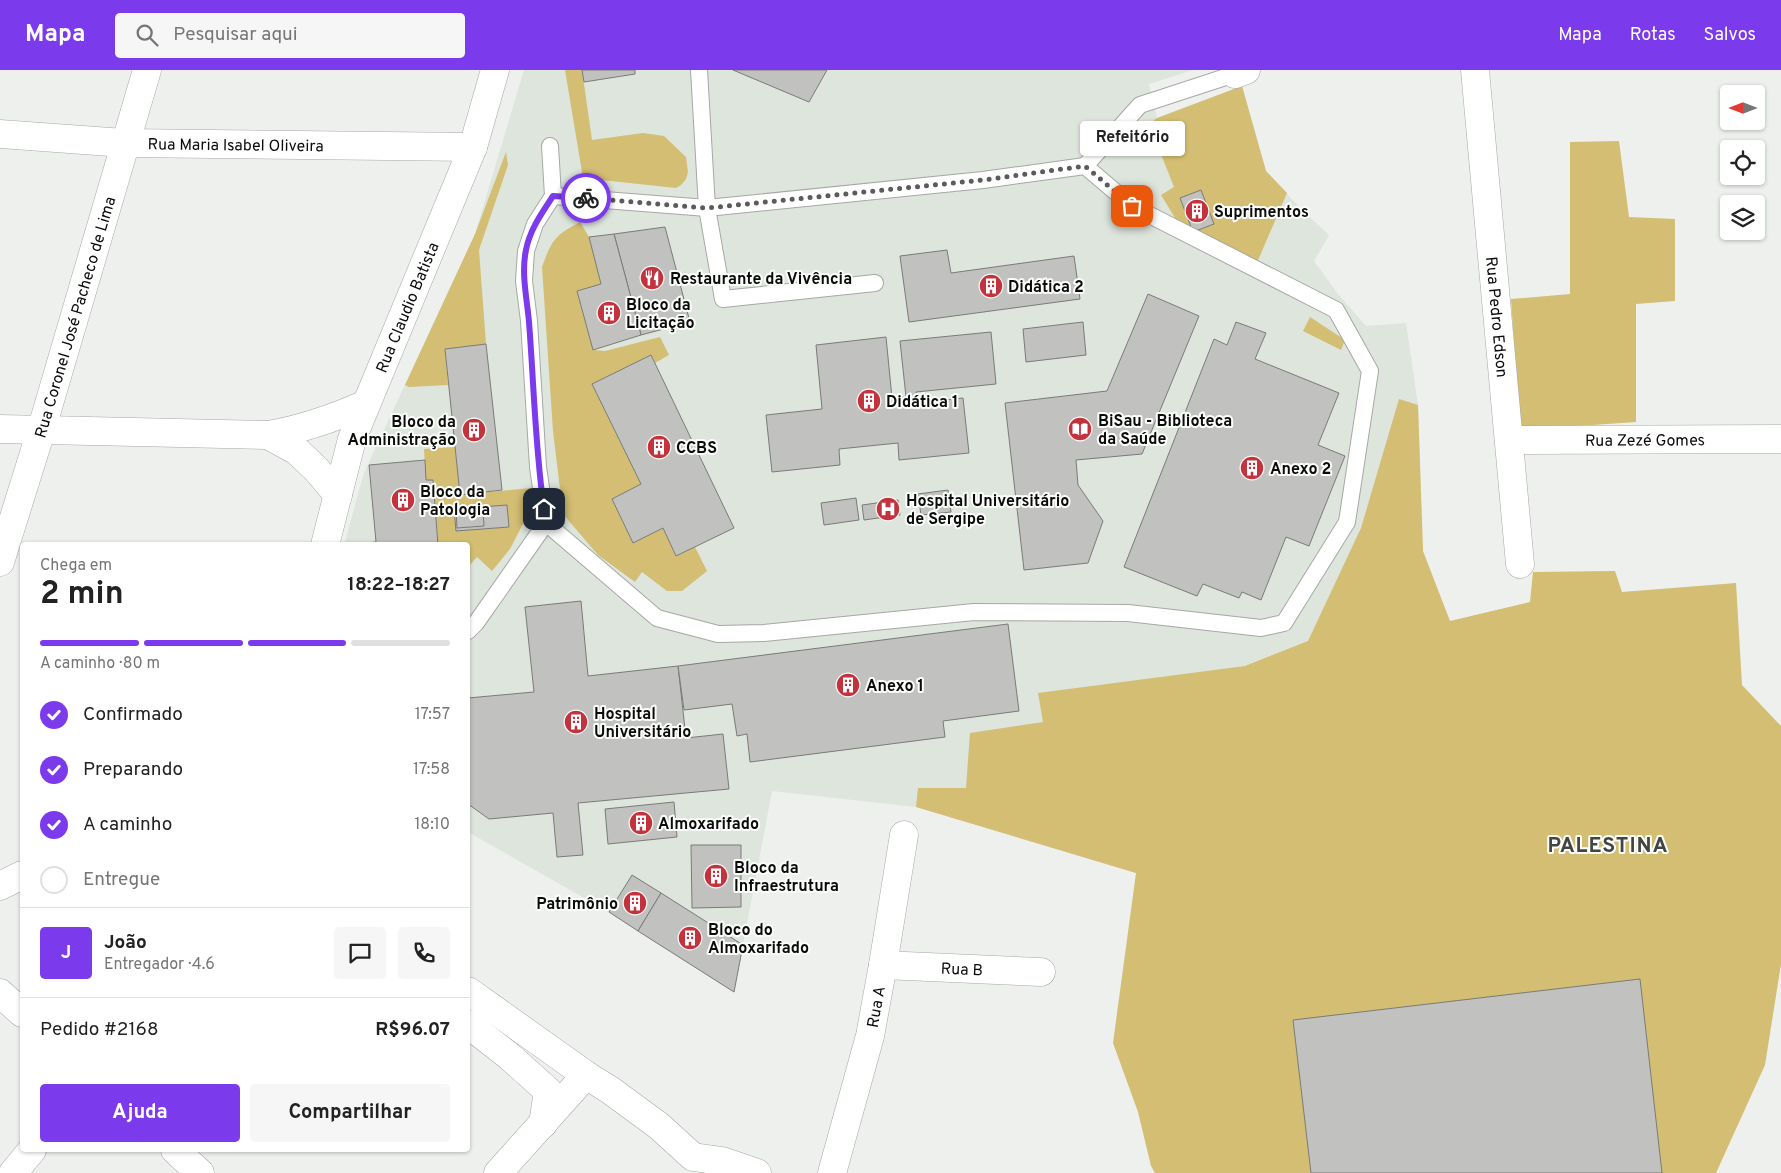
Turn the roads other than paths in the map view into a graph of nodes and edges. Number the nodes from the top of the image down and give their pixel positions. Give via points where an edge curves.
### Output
1 (147, 70) edge
2 (495, 70) edge
3 (699, 70) edge
4 (1475, 70) edge
5 (1241, 72) edge
6 (0, 134) edge
7 (124, 143) junction
8 (550, 146) dead end
9 (473, 147) junction
10 (1085, 166) junction
11 (553, 196) junction
12 (707, 208) junction
13 (875, 283) dead end
14 (366, 404) junction
15 (0, 428) edge
16 (40, 431) junction
17 (268, 435) junction
18 (1781, 439) edge
19 (1509, 440) junction
20 (338, 495) junction
21 (546, 523) junction
22 (326, 542) edge
23 (0, 562) edge
24 (1520, 564) dead end
25 (470, 629) edge
26 (904, 835) dead end
27 (20, 876) edge
28 (0, 886) edge
29 (883, 965) junction
30 (1041, 972) dead end
31 (470, 992) edge
32 (0, 993) edge
33 (20, 1011) edge
34 (470, 1026) edge
35 (586, 1075) junction
36 (542, 1124) junction
37 (30, 1152) edge
38 (177, 1152) edge
39 (692, 1165) edge
40 (13, 1173) edge
41 (200, 1173) edge
42 (498, 1173) edge
43 (757, 1173) edge
44 (832, 1173) edge

1 - 7 street, Rua Coronel José Pacheco de Lima
2 - 9 street, Rua Claudio Batista
3 - 12 lane
4 - 19 street, Rua Pedro Edson
5 - 10 lane via 1140,105
6 - 7 street, Rua Maria Isabel Oliveira
7 - 9 street, Rua Maria Isabel Oliveira
7 - 16 street, Rua Coronel José Pacheco de Lima
8 - 11 lane
9 - 14 street, Rua Claudio Batista
10 - 12 lane via 983,180
10 - 21 lane via 1132,206 1336,310 1370,371 1347,522 1284,624 1261,628 1128,613 974,612 764,633 718,634 657,618
11 - 12 lane
11 - 21 lane via 535,224 526,250 524,281 538,467
12 - 13 lane via 723,299
14 - 17 street via 329,420
14 - 20 street, Rua Claudio Batista via 352,439
15 - 16 street
16 - 17 street
16 - 23 street, Rua Coronel José Pacheco de Lima
17 - 20 street via 296,451
18 - 19 street, Rua Zezé Gomes
19 - 24 street, Rua Pedro Edson
20 - 22 street, Rua Claudio Batista
21 - 25 lane
26 - 29 street, Rua A
27 - 28 street
29 - 30 street, Rua B
29 - 44 street, Rua A via 870,1036
31 - 35 street
32 - 33 street
34 - 36 street via 548,1091
35 - 36 street
35 - 39 street via 652,1121
36 - 42 street
37 - 40 street
38 - 41 street
39 - 43 street via 722,1160

